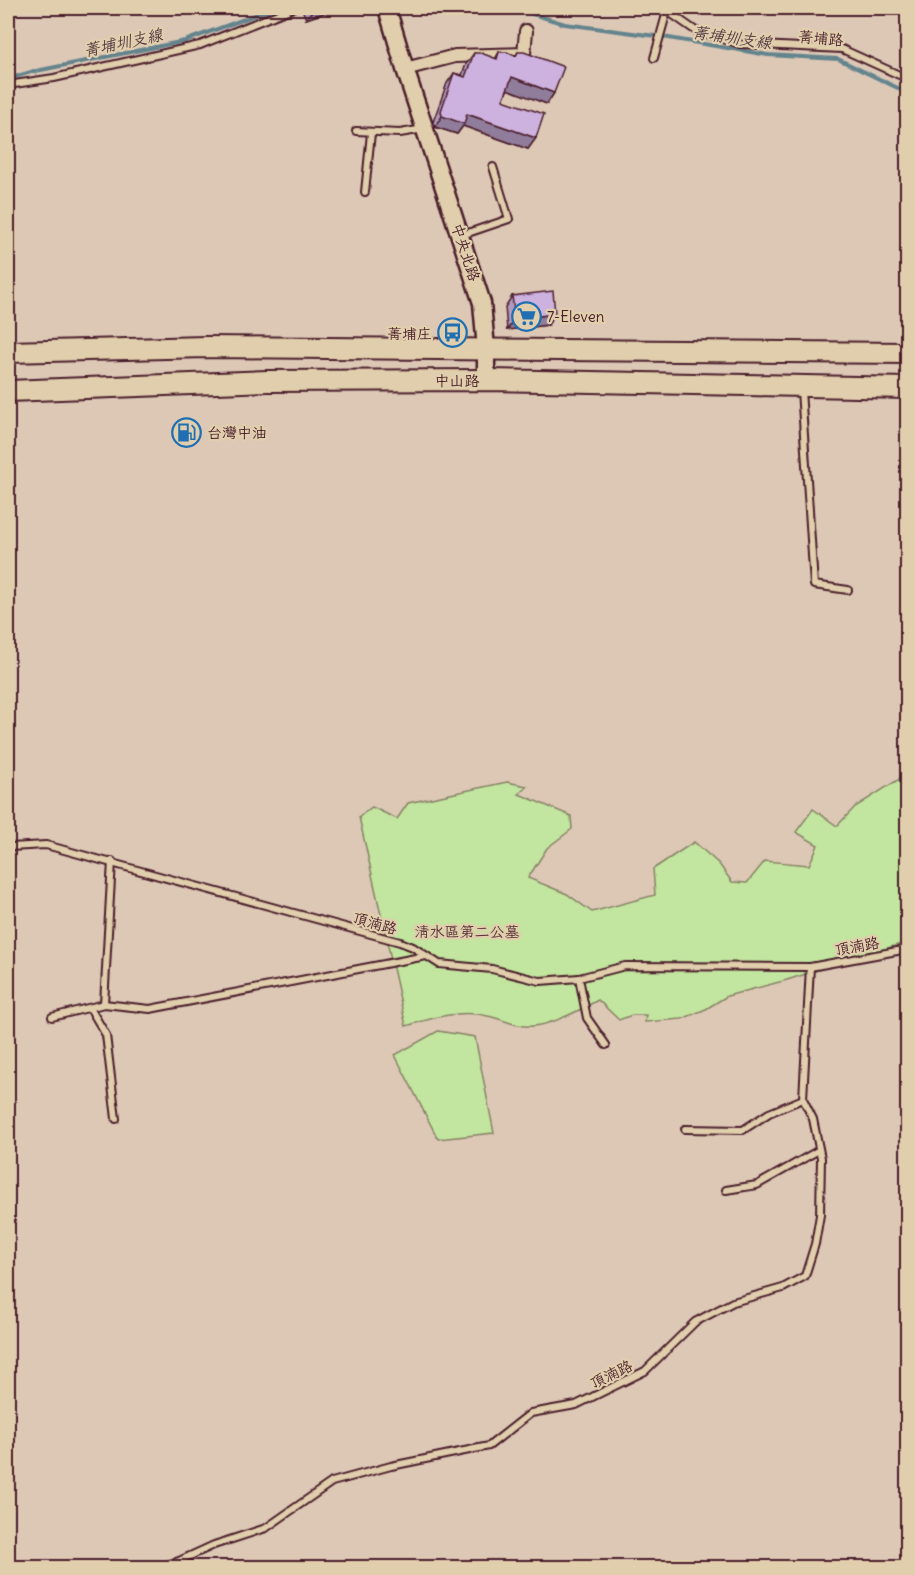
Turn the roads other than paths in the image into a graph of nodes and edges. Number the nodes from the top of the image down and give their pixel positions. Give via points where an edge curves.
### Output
1 (293, 8) edge
2 (387, 8) edge
3 (665, 9) edge
4 (525, 31) dead end
5 (654, 58) dead end
6 (405, 69) junction
7 (908, 80) edge
8 (8, 85) edge
9 (425, 128) junction
10 (356, 131) dead end
11 (371, 133) junction
12 (493, 167) dead end
13 (365, 192) dead end
14 (461, 236) junction
15 (486, 349) junction
16 (8, 352) edge
17 (908, 353) edge
18 (486, 380) junction
19 (801, 386) junction
20 (908, 388) edge
21 (8, 391) edge
22 (848, 590) dead end
23 (8, 845) edge
24 (112, 861) junction
25 (908, 949) edge
26 (426, 956) junction
27 (810, 967) junction
28 (579, 978) junction
29 (104, 1004) junction
30 (90, 1008) junction
31 (52, 1017) dead end
32 (606, 1045) dead end
33 (803, 1099) junction
34 (116, 1119) dead end
35 (685, 1130) dead end
36 (819, 1150) junction
37 (726, 1190) dead end
38 (158, 1568) edge

1 - 8 lane via 200,45
2 - 6 street, 中央北路
3 - 5 lane
3 - 7 lane, 菁埔路 via 696,31 740,44 842,50
4 - 6 street via 524,54 455,56
6 - 9 street, 中央北路
9 - 11 lane
9 - 14 street, 中央北路
10 - 11 lane
11 - 13 lane
12 - 14 lane via 509,219
14 - 15 street, 中央北路 via 482,303
15 - 16 main road, 中山路 via 206,347
15 - 17 main road, 中山路
15 - 18 street, 中央北路
18 - 19 main road, 中山路
18 - 21 main road, 中山路 via 267,381
19 - 20 main road, 中山路
19 - 22 lane via 814,585
23 - 24 lane, 頂湳路 via 46,844
24 - 26 lane, 頂湳路 via 400,942
24 - 29 lane
25 - 27 lane, 頂湳路
26 - 28 lane, 頂湳路 via 439,964 492,969 540,981
26 - 29 lane via 150,1009
27 - 28 lane, 頂湳路 via 625,966
27 - 33 lane, 頂湳路
28 - 32 lane via 587,1018
29 - 30 lane
30 - 31 lane
30 - 34 lane via 106,1035
33 - 35 lane via 769,1113 743,1130
33 - 36 lane, 頂湳路 via 813,1119
36 - 37 lane via 757,1185
36 - 38 lane, 頂湳路 via 820,1215 805,1276 783,1288 733,1302 695,1322 645,1371 576,1405 531,1413 489,1446 332,1482 266,1528

